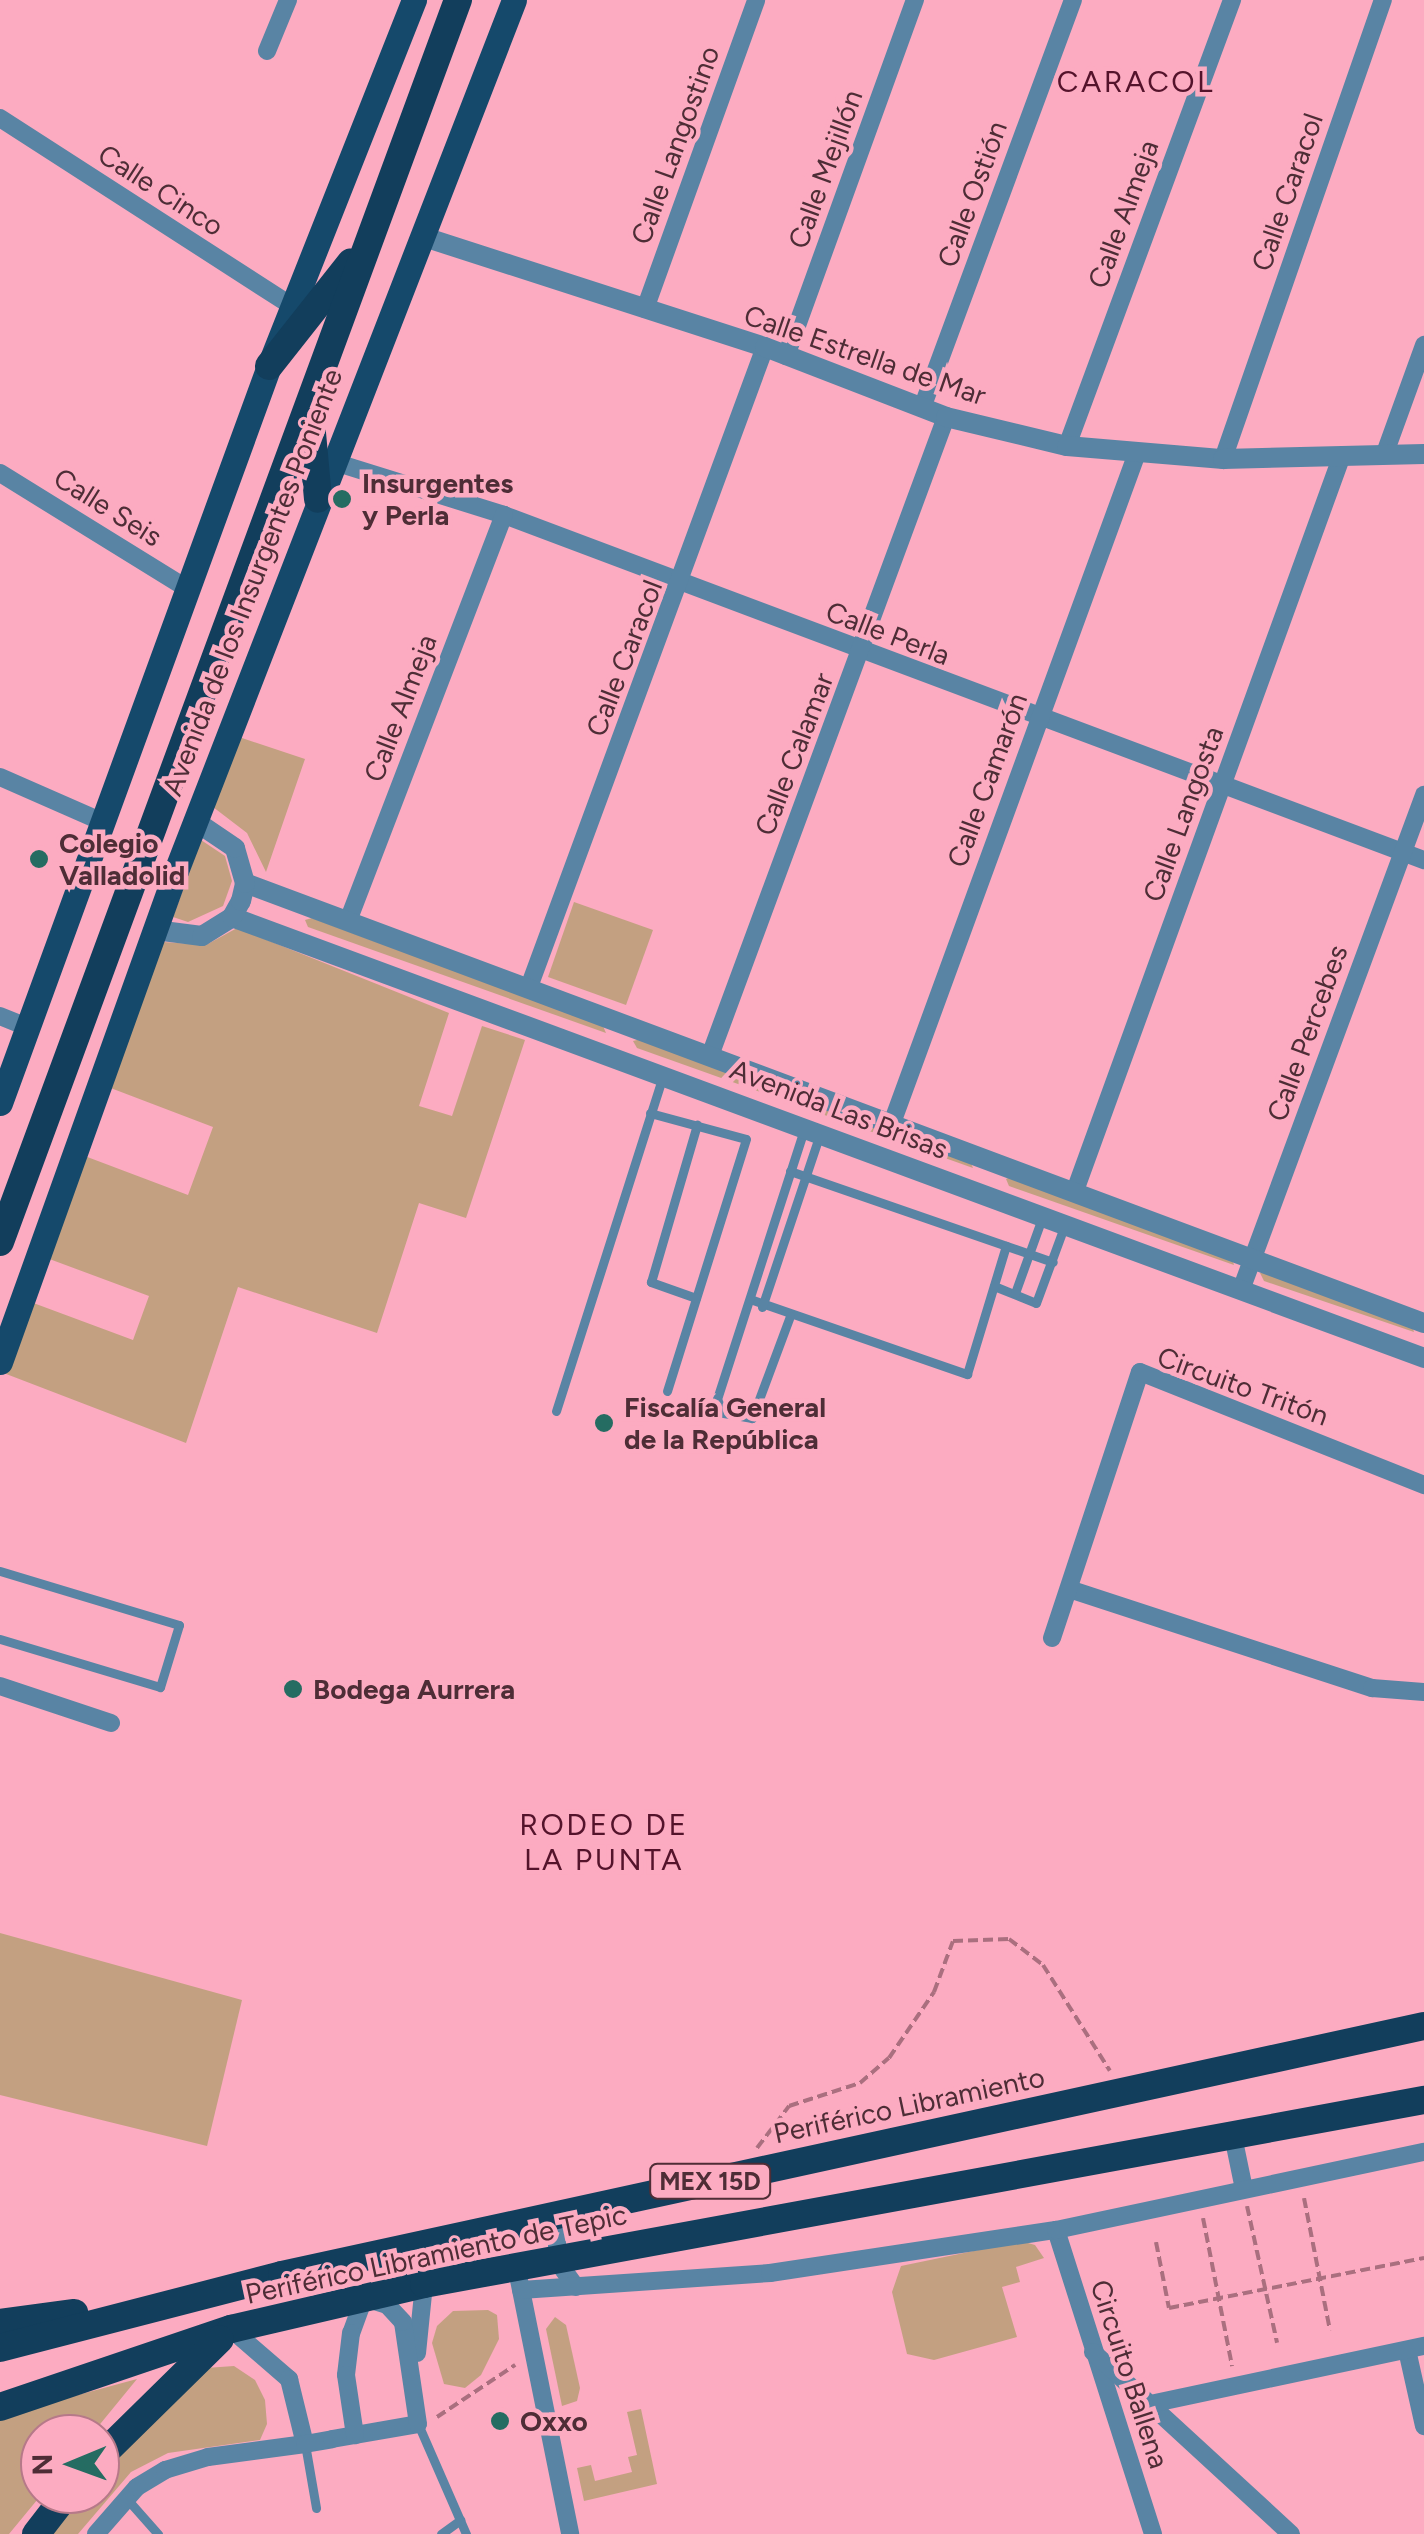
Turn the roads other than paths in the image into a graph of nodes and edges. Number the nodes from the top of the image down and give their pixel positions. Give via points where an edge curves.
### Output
1 (288, 0) edge
2 (414, 0) edge
3 (458, 0) edge
4 (514, 0) edge
5 (756, 0) edge
6 (915, 0) edge
7 (1074, 0) edge
8 (1232, 0) edge
9 (1383, 0) edge
10 (267, 51) dead end
11 (0, 118) edge
12 (420, 236) junction
13 (368, 241) junction
14 (293, 307) junction
15 (645, 309) junction
16 (1424, 345) edge
17 (765, 347) junction
18 (786, 356) junction
19 (269, 366) junction
20 (310, 403) junction
21 (922, 408) junction
22 (946, 417) junction
23 (1066, 446) junction
24 (1386, 453) junction
25 (1424, 454) edge
26 (1136, 456) junction
27 (1341, 458) junction
28 (1223, 460) junction
29 (331, 461) junction
30 (0, 472) edge
31 (318, 499) junction
32 (504, 516) junction
33 (682, 584) junction
34 (186, 588) junction
35 (862, 653) junction
36 (1039, 718) junction
37 (0, 776) edge
38 (1223, 784) junction
39 (1424, 795) edge
40 (100, 820) junction
41 (195, 822) junction
42 (1403, 852) junction
43 (1424, 860) edge
44 (245, 883) junction
45 (298, 902) junction
46 (232, 917) junction
47 (348, 921) junction
48 (155, 930) junction
49 (285, 936) junction
50 (529, 987) junction
51 (0, 1016) edge
52 (27, 1027) junction
53 (711, 1053) junction
54 (664, 1073) junction
55 (0, 1102) edge
56 (650, 1113) junction
57 (892, 1124) junction
58 (697, 1125) junction
59 (813, 1129) junction
60 (989, 1160) junction
61 (790, 1171) junction
62 (806, 1177) junction
63 (1076, 1188) junction
64 (976, 1190) junction
65 (776, 1214) junction
66 (1042, 1215) junction
67 (790, 1219) junction
68 (1065, 1224) junction
69 (0, 1242) edge
70 (1006, 1246) junction
71 (1029, 1255) junction
72 (1253, 1257) junction
73 (762, 1258) junction
74 (1053, 1262) junction
75 (777, 1264) junction
76 (994, 1286) junction
77 (1241, 1290) junction
78 (1015, 1294) junction
79 (696, 1298) junction
80 (750, 1299) junction
81 (762, 1306) junction
82 (790, 1316) junction
83 (1424, 1324) edge
84 (1424, 1358) edge
85 (0, 1362) edge
86 (667, 1391) dead end
87 (556, 1411) dead end
88 (1424, 1485) edge
89 (0, 1570) edge
90 (1068, 1589) junction
91 (1052, 1638) dead end
92 (0, 1639) edge
93 (0, 1686) edge
94 (1424, 1692) edge
95 (111, 1723) dead end
96 (1420, 2025) edge
97 (1424, 2100) edge
98 (1233, 2136) junction
99 (1424, 2152) edge
100 (816, 2157) junction
101 (1244, 2189) junction
102 (556, 2225) junction
103 (1056, 2230) junction
104 (557, 2261) junction
105 (273, 2278) junction
106 (519, 2279) junction
107 (424, 2284) junction
108 (576, 2287) junction
109 (364, 2298) junction
110 (101, 2322) junction
111 (0, 2323) edge
112 (231, 2330) junction
113 (0, 2348) edge
114 (1415, 2348) edge
115 (1090, 2350) junction
116 (415, 2384) junction
117 (1155, 2403) junction
118 (0, 2407) edge
119 (418, 2424) junction
120 (1424, 2426) edge
121 (355, 2435) junction
122 (120, 2438) edge
123 (305, 2444) junction
124 (127, 2498) junction
125 (316, 2508) dead end
126 (52, 2514) edge
127 (460, 2520) junction
128 (36, 2534) edge
129 (96, 2534) edge
130 (158, 2534) edge
131 (441, 2534) edge
132 (466, 2534) edge
133 (570, 2534) edge
134 (1154, 2534) edge
135 (1291, 2534) edge

1 - 10 street
2 - 14 main road, Avenida de los Insurgentes Poniente
3 - 13 highway, Avenida de los Insurgentes Poniente
4 - 12 main road, Avenida de los Insurgentes Poniente
5 - 15 street, Calle Langostino
6 - 18 street, Calle Mejillón
7 - 21 street, Calle Ostión
8 - 23 street, Calle Almeja
9 - 28 street, Calle Caracol
11 - 14 street, Calle Cinco
12 - 15 street, Calle Estrella de Mar
12 - 29 main road, Avenida de los Insurgentes Poniente
13 - 19 highway
13 - 20 highway, Avenida de los Insurgentes Poniente
14 - 19 main road, Avenida de los Insurgentes Poniente
15 - 17 street, Calle Estrella de Mar
16 - 24 street
17 - 18 street, Calle Estrella de Mar
17 - 33 street, Calle Caracol
18 - 21 street, Calle Estrella de Mar
19 - 34 main road, Avenida de los Insurgentes Poniente
20 - 31 highway
20 - 69 highway, Avenida de los Insurgentes Poniente
21 - 22 street, Calle Estrella de Mar
22 - 23 street, Calle Estrella de Mar
22 - 35 street, Calle Calamar
23 - 26 street, Calle Estrella de Mar
24 - 25 street, Calle Estrella de Mar
24 - 27 street, Calle Estrella de Mar
26 - 28 street, Calle Estrella de Mar
26 - 36 street, Calle Camarón
27 - 28 street, Calle Estrella de Mar
27 - 38 street, Calle Langosta
29 - 31 main road, Avenida de los Insurgentes Poniente
29 - 32 street, Calle Perla
30 - 34 street, Calle Seis
31 - 41 main road, Avenida de los Insurgentes Poniente
32 - 33 street, Calle Perla
32 - 47 street, Calle Almeja
33 - 35 street, Calle Perla
33 - 50 street, Calle Caracol
34 - 40 main road, Avenida de los Insurgentes Poniente
35 - 36 street, Calle Perla
35 - 53 street, Calle Calamar
36 - 38 street, Calle Perla
36 - 57 street, Calle Camarón
37 - 40 street
38 - 42 street, Calle Perla
38 - 63 street, Calle Langosta
39 - 42 street, Calle Percebes
40 - 52 main road, Avenida de los Insurgentes Poniente
41 - 44 street via 235,848
41 - 48 main road, Avenida de los Insurgentes Poniente
42 - 43 street, Calle Perla
42 - 72 street, Calle Percebes
44 - 45 street, Avenida Las Brisas
44 - 46 street
45 - 47 street, Avenida Las Brisas
45 - 49 street
46 - 48 street via 202,936
46 - 49 street, Avenida Las Brisas
47 - 50 street, Avenida Las Brisas
48 - 85 main road, Avenida de los Insurgentes Poniente
49 - 54 street, Avenida Las Brisas
50 - 53 street, Avenida Las Brisas
51 - 52 street
52 - 55 main road, Avenida de los Insurgentes Poniente
53 - 57 street, Avenida Las Brisas
54 - 56 lane
54 - 59 street, Avenida Las Brisas
56 - 58 lane
56 - 87 lane
57 - 60 street, Avenida Las Brisas
58 - 79 lane via 651,1282
58 - 79 lane via 746,1139
59 - 61 lane
59 - 62 lane
59 - 64 street, Avenida Las Brisas
60 - 63 street, Avenida Las Brisas
60 - 64 street
61 - 62 lane
61 - 65 lane
62 - 67 lane
62 - 70 lane
63 - 72 street, Avenida Las Brisas
64 - 66 street, Avenida Las Brisas
65 - 67 lane
65 - 73 lane
66 - 68 street, Avenida Las Brisas
66 - 71 lane
67 - 75 lane
68 - 74 lane
68 - 77 street, Avenida Las Brisas
70 - 71 lane
70 - 76 lane
71 - 74 lane
71 - 78 lane
72 - 77 street, Calle Percebes
72 - 83 street, Avenida Las Brisas
73 - 75 lane
73 - 80 lane
74 - 78 lane via 1036,1303
75 - 81 lane
76 - 78 lane
76 - 82 lane via 967,1374
77 - 84 street, Avenida Las Brisas
79 - 86 lane
80 - 81 lane
80 - 82 lane via 718,1399 736,1419 752,1418 761,1402
81 - 82 lane
88 - 90 street, Circuito Tritón via 1140,1372
89 - 92 lane via 179,1626 160,1686
90 - 91 street, Circuito Tritón
90 - 94 street via 1372,1688
93 - 95 street
96 - 100 highway, Periférico Libramiento / MEX 15D
97 - 98 highway, Periférico Libramiento de Tepic / MEX 15D
98 - 101 street
98 - 104 highway, Periférico Libramiento de Tepic / MEX 15D
99 - 101 street
100 - 102 highway via 720,2188
100 - 105 highway, Periférico Libramiento / MEX 15D
101 - 103 street
102 - 104 street
102 - 109 highway via 409,2262 370,2283
103 - 108 street via 770,2274
103 - 115 street, Circuito Ballena
104 - 106 highway, Periférico Libramiento de Tepic / MEX 15D
104 - 108 street
105 - 110 highway, Periférico Libramiento / MEX 15D
105 - 111 highway
106 - 107 highway, Periférico Libramiento de Tepic / MEX 15D
106 - 108 street
106 - 133 street
107 - 109 highway, Periférico Libramiento de Tepic / MEX 15D
107 - 116 street
109 - 110 highway via 349,2285 311,2284 150,2326
109 - 112 highway, Periférico Libramiento de Tepic / MEX 15D
109 - 116 street via 388,2304 403,2322
109 - 121 street via 346,2375
110 - 113 highway, Periférico Libramiento / MEX 15D
112 - 118 highway, Periférico Libramiento de Tepic / MEX 15D
112 - 122 highway
112 - 123 street via 289,2380
114 - 117 street
114 - 120 street
115 - 117 street
115 - 134 street, Circuito Ballena
116 - 119 street
117 - 135 street
119 - 121 street
119 - 127 lane
121 - 123 street
123 - 124 street via 165,2470
123 - 125 lane
124 - 129 street
124 - 130 lane
126 - 128 highway
127 - 131 lane
127 - 132 lane

